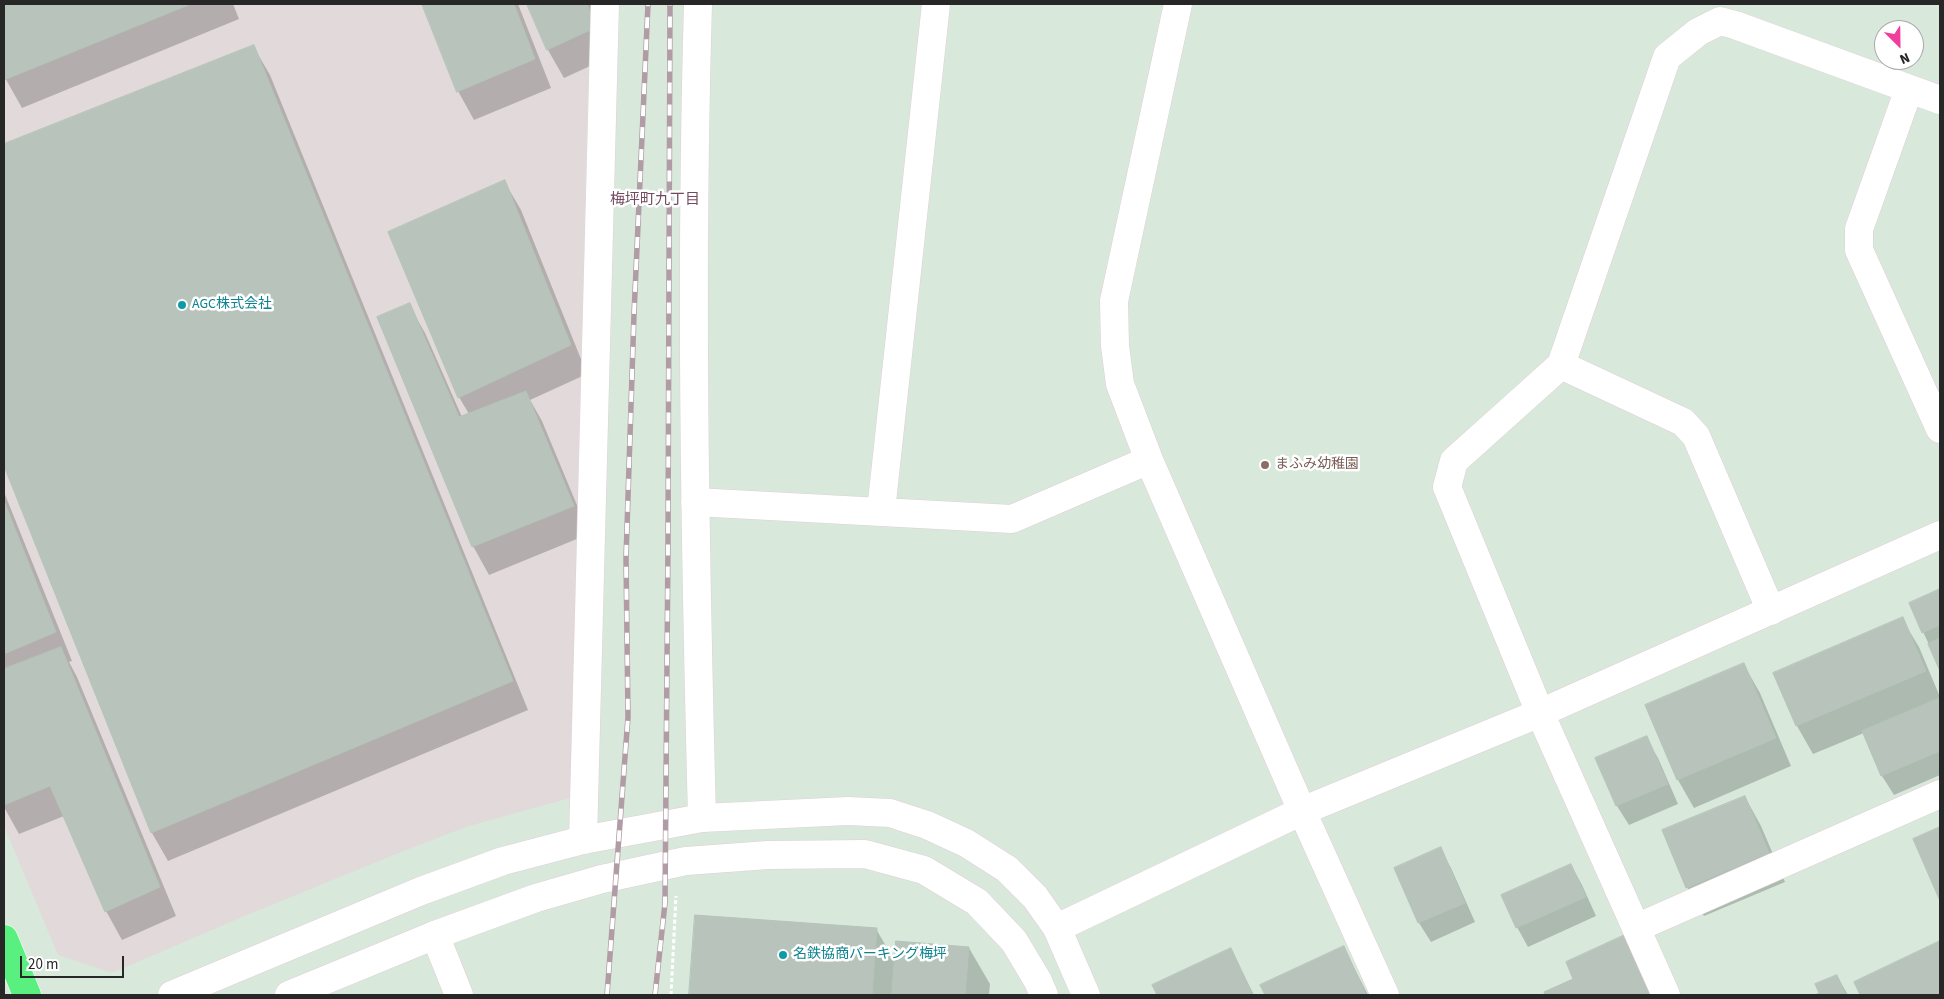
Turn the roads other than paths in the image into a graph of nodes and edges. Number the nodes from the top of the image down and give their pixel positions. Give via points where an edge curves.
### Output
1 (605, 4) edge
2 (698, 4) edge
3 (936, 4) edge
4 (1178, 4) edge
5 (1909, 89) junction
6 (1940, 100) edge
7 (1561, 365) junction
8 (1940, 429) edge
9 (1149, 460) junction
10 (695, 502) junction
11 (881, 512) junction
12 (1940, 535) edge
13 (1771, 611) junction
14 (1540, 713) junction
15 (1940, 794) edge
16 (1302, 811) junction
17 (702, 818) junction
18 (583, 840) junction
19 (1057, 928) junction
20 (1636, 928) junction
21 (435, 935) junction
22 (4, 939) edge
23 (27, 995) edge
24 (172, 995) edge
25 (289, 995) edge
26 (459, 995) edge
27 (1044, 995) edge
28 (1086, 995) edge
29 (1385, 995) edge
30 (1666, 995) edge

1 - 18 street
2 - 10 street via 694,158
3 - 11 street
4 - 9 street via 1114,301 1120,384
5 - 6 street
5 - 7 street via 1720,21 1674,50 1667,57
5 - 8 street via 1858,229 1859,250
7 - 13 street via 1682,422 1696,436
7 - 14 street via 1454,461 1447,487
9 - 11 street via 1012,519
9 - 16 street
10 - 11 street
10 - 17 street
12 - 13 street
13 - 14 street
14 - 16 street
14 - 20 street
15 - 20 street
16 - 19 street
16 - 29 street
17 - 18 street
17 - 19 street via 848,811 890,813 966,843 1007,869 1035,897
18 - 24 street via 503,861 421,891
19 - 28 street
20 - 30 street
21 - 25 street
21 - 26 street
21 - 27 street via 536,898 686,860 865,854 924,870 977,902 1014,941
22 - 23 highway

